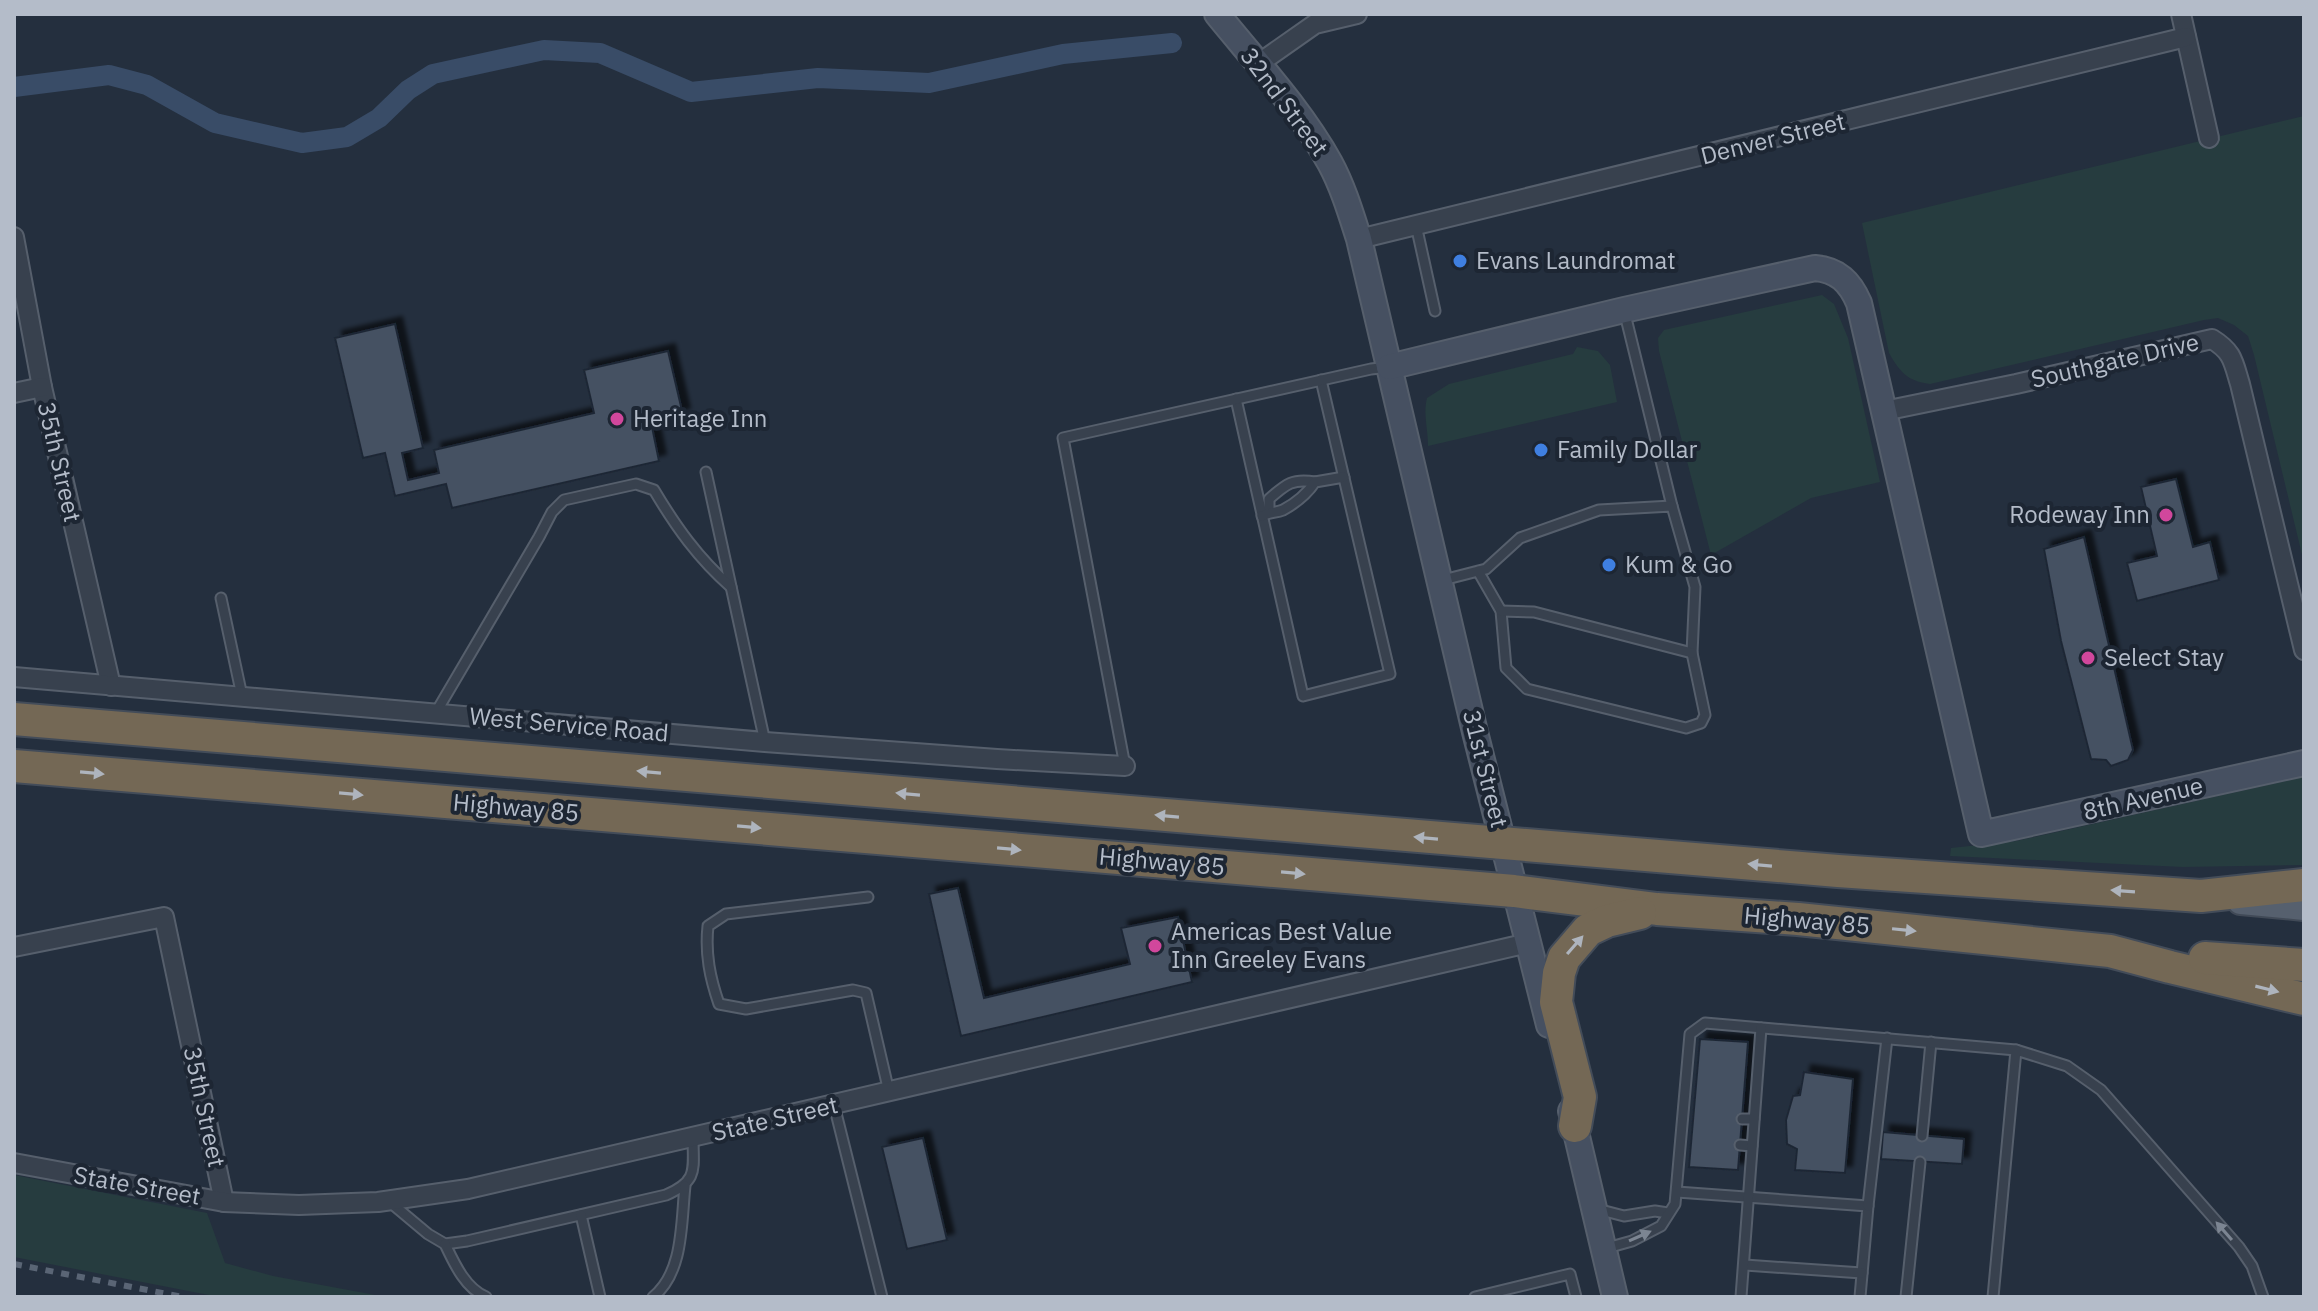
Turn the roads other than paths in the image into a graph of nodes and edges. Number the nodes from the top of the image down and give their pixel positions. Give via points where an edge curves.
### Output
1 (1217, 14) edge
2 (1357, 14) edge
3 (2181, 14) edge
4 (1314, 19) edge
5 (2186, 37) junction
6 (1258, 64) junction
7 (2209, 138) dead end
8 (1416, 225) junction
9 (14, 237) edge
10 (1359, 239) junction
11 (1624, 310) junction
12 (1435, 311) dead end
13 (1389, 367) junction
14 (1321, 380) junction
15 (42, 387) junction
16 (14, 393) edge
17 (1236, 399) junction
18 (1884, 411) junction
19 (706, 472) dead end
20 (1344, 477) junction
21 (1315, 482) junction
22 (1672, 506) junction
23 (1266, 514) junction
24 (1478, 571) junction
25 (1439, 581) junction
26 (731, 587) junction
27 (221, 598) dead end
28 (1501, 611) junction
29 (2304, 650) edge
30 (1692, 653) junction
31 (14, 677) edge
32 (111, 686) junction
33 (242, 696) junction
34 (435, 714) junction
35 (14, 719) edge
36 (765, 742) junction
37 (2304, 763) edge
38 (14, 766) edge
39 (1125, 766) joint
40 (1504, 845) junction
41 (2304, 885) edge
42 (1514, 891) junction
43 (2201, 896) junction
44 (868, 897) dead end
45 (2304, 906) edge
46 (1657, 909) junction
47 (1528, 943) junction
48 (14, 947) edge
49 (2110, 951) junction
50 (2304, 965) edge
51 (2304, 999) edge
52 (1761, 1028) junction
53 (1887, 1038) junction
54 (1931, 1042) junction
55 (2016, 1050) junction
56 (1746, 1064) dead end
57 (1758, 1065) junction
58 (889, 1092) junction
59 (1744, 1093) dead end
60 (1756, 1094) junction
61 (834, 1105) junction
62 (1742, 1119) dead end
63 (1754, 1119) junction
64 (1575, 1126) junction
65 (1922, 1136) dead end
66 (693, 1137) junction
67 (1680, 1141) junction
68 (1691, 1142) dead end
69 (1740, 1145) dead end
70 (1752, 1146) junction
71 (1920, 1162) dead end
72 (14, 1163) edge
73 (685, 1186) junction
74 (1677, 1192) junction
75 (1748, 1197) junction
76 (388, 1200) junction
77 (224, 1202) junction
78 (1868, 1206) junction
79 (1593, 1209) junction
80 (1668, 1213) junction
81 (581, 1215) junction
82 (445, 1244) junction
83 (1603, 1248) junction
84 (1745, 1265) junction
85 (1862, 1273) junction
86 (486, 1297) edge
87 (600, 1297) edge
88 (653, 1297) edge
89 (882, 1297) edge
90 (1475, 1297) edge
91 (1576, 1297) edge
92 (1615, 1297) edge
93 (1741, 1297) edge
94 (1860, 1297) edge
95 (1906, 1297) edge
96 (1993, 1297) edge
97 (2263, 1297) edge

1 - 6 street, 32nd Street
2 - 4 street
3 - 5 street
4 - 6 street
5 - 7 street
5 - 8 street, Denver Street
6 - 10 street, 32nd Street via 1332,166
8 - 10 street, Denver Street
8 - 12 lane
9 - 15 street, 35th Street
10 - 13 street, 31st Street
11 - 13 street
11 - 18 street via 1815,268 1834,272 1850,285 1859,303
11 - 22 lane
13 - 14 lane
13 - 25 street, 31st Street
14 - 17 lane
14 - 20 lane
15 - 16 street
15 - 32 street, 35th Street
17 - 23 lane
17 - 39 lane via 1063,438
18 - 29 street, Southgate Drive via 2212,339 2232,357 2240,384
18 - 37 street, 8th Avenue via 1981,834
19 - 26 lane
20 - 21 lane
20 - 23 lane via 1390,674 1303,696
21 - 23 lane via 1308,494 1280,512
21 - 23 lane via 1300,479 1282,488 1269,499
22 - 24 lane via 1599,510 1520,538
22 - 30 lane via 1695,587
24 - 25 lane
24 - 28 lane
25 - 40 street, 31st Street
26 - 34 lane via 675,526 654,490 636,484 564,500 552,512
26 - 36 lane
27 - 33 lane
28 - 30 lane via 1534,612
28 - 30 lane via 1506,668 1527,689 1686,728 1701,723 1705,715
31 - 32 street, West Service Road
32 - 33 street, West Service Road
33 - 34 street, West Service Road
34 - 36 street, West Service Road
40 -> 35 highway, Highway 85
36 - 39 street, West Service Road
38 -> 42 highway, Highway 85
40 - 42 street, 31st Street
43 -> 40 highway, Highway 85
41 - 43 highway, Highway 85
42 - 46 highway, Highway 85
42 - 47 street, 31st Street
43 - 45 main road
44 - 58 lane via 726,914 708,926 709,975 719,1004 746,1009 853,990 866,993
46 -> 49 highway, Highway 85
64 -> 46 highway via 1580,1097 1556,1002 1564,958 1588,930
47 - 58 street, State Street
47 - 64 street, 31st Street
48 - 77 street, 35th Street via 164,917
49 - 50 highway
49 -> 51 highway, Highway 85
52 - 53 lane
52 - 57 lane
52 - 67 lane via 1705,1023 1690,1034 1693,1061
53 - 54 lane
53 - 78 lane
54 - 55 lane
54 - 65 lane
55 - 96 lane
97 -> 55 lane via 2239,1247 2101,1090 2067,1066
56 - 57 lane
57 - 60 lane
58 - 61 street, State Street
59 - 60 lane
60 - 63 lane
61 - 66 street, State Street
61 - 89 lane
62 - 63 lane
63 - 70 lane
64 - 79 street, 31st Street
66 - 73 lane via 693,1169
66 - 76 street, State Street via 468,1189
67 - 68 lane
67 - 74 lane
69 - 70 lane
70 - 75 lane
71 - 95 lane
72 - 77 street, State Street
73 - 81 lane
73 - 88 lane via 677,1260
74 - 75 lane
74 - 80 lane
75 - 78 lane
75 - 84 lane
76 - 77 street, State Street
76 - 82 lane
78 - 85 lane
79 - 80 lane via 1624,1216
79 - 83 street, 31st Street
83 -> 80 lane via 1647,1234 1661,1226
81 - 82 lane
81 - 87 lane
82 - 86 lane via 459,1272
83 - 92 street, 31st Street
84 - 85 lane
84 - 93 lane
85 - 94 lane
90 - 91 lane via 1570,1274

